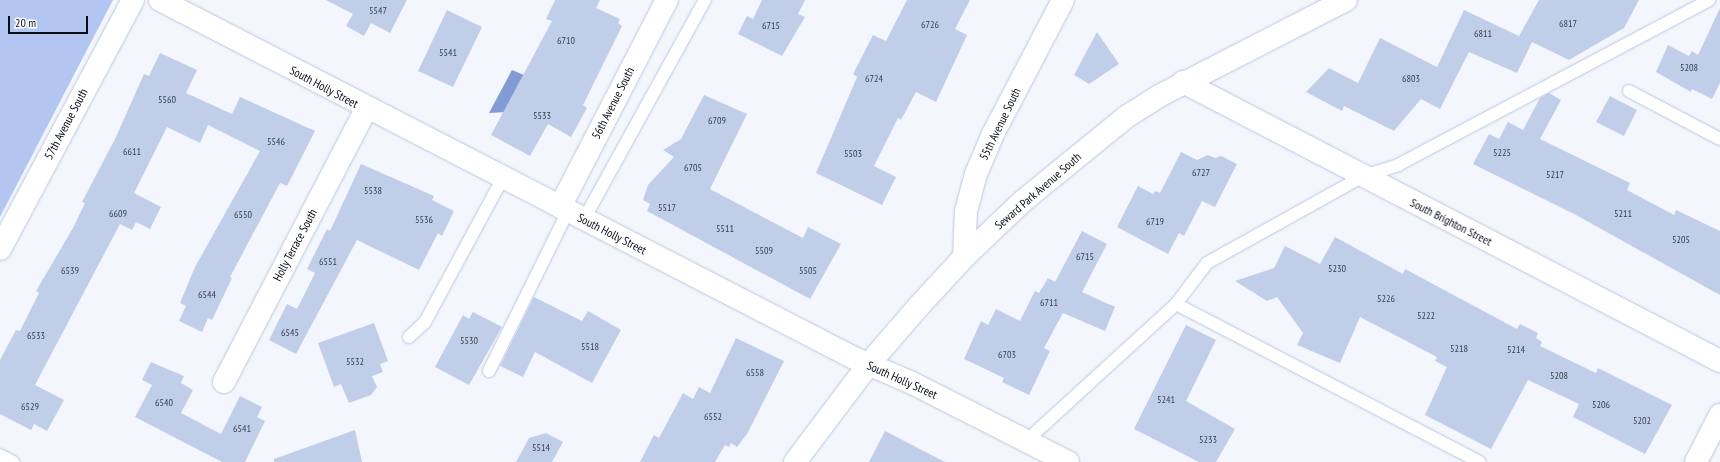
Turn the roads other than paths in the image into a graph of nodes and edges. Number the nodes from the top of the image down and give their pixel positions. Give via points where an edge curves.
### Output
1 (133, 0) edge
2 (160, 0) edge
3 (667, 0) edge
4 (705, 0) edge
5 (1063, 0) edge
6 (1346, 0) edge
7 (1709, 0) edge
8 (1183, 82) junction
9 (1629, 91) dead end
10 (366, 109) junction
11 (1720, 139) edge
12 (1363, 176) junction
13 (503, 178) junction
14 (570, 212) junction
15 (0, 249) edge
16 (964, 257) junction
17 (1176, 304) junction
18 (409, 337) dead end
19 (1720, 361) edge
20 (868, 365) junction
21 (489, 371) dead end
22 (224, 382) dead end
23 (1720, 415) edge
24 (1026, 441) junction
25 (0, 455) edge
26 (13, 462) edge
27 (795, 462) edge
28 (1068, 462) edge
29 (1479, 462) edge
30 (1696, 462) edge

1 - 15 street, 57th Avenue South
2 - 10 street, South Holly Street
3 - 14 street, 56th Avenue South
4 - 14 lane
5 - 16 street, 55th Avenue South via 993,134 976,174 966,211
6 - 8 street, Seward Park Avenue South
7 - 12 lane via 1398,165
8 - 12 street, South Brighton Street
8 - 16 street, Seward Park Avenue South via 1126,118 1023,201
9 - 11 lane
10 - 13 street, South Holly Street
10 - 22 street, Holly Terrace South
12 - 17 lane via 1207,263
12 - 19 street, South Brighton Street
13 - 14 street, South Holly Street
13 - 18 lane via 425,322
14 - 20 street, South Holly Street
14 - 21 lane
16 - 20 street, Seward Park Avenue South
17 - 24 lane
17 - 29 lane
20 - 24 street, South Holly Street via 912,382
20 - 27 street, Seward Park Avenue South
23 - 30 street
24 - 28 street, South Holly Street
25 - 26 lane

